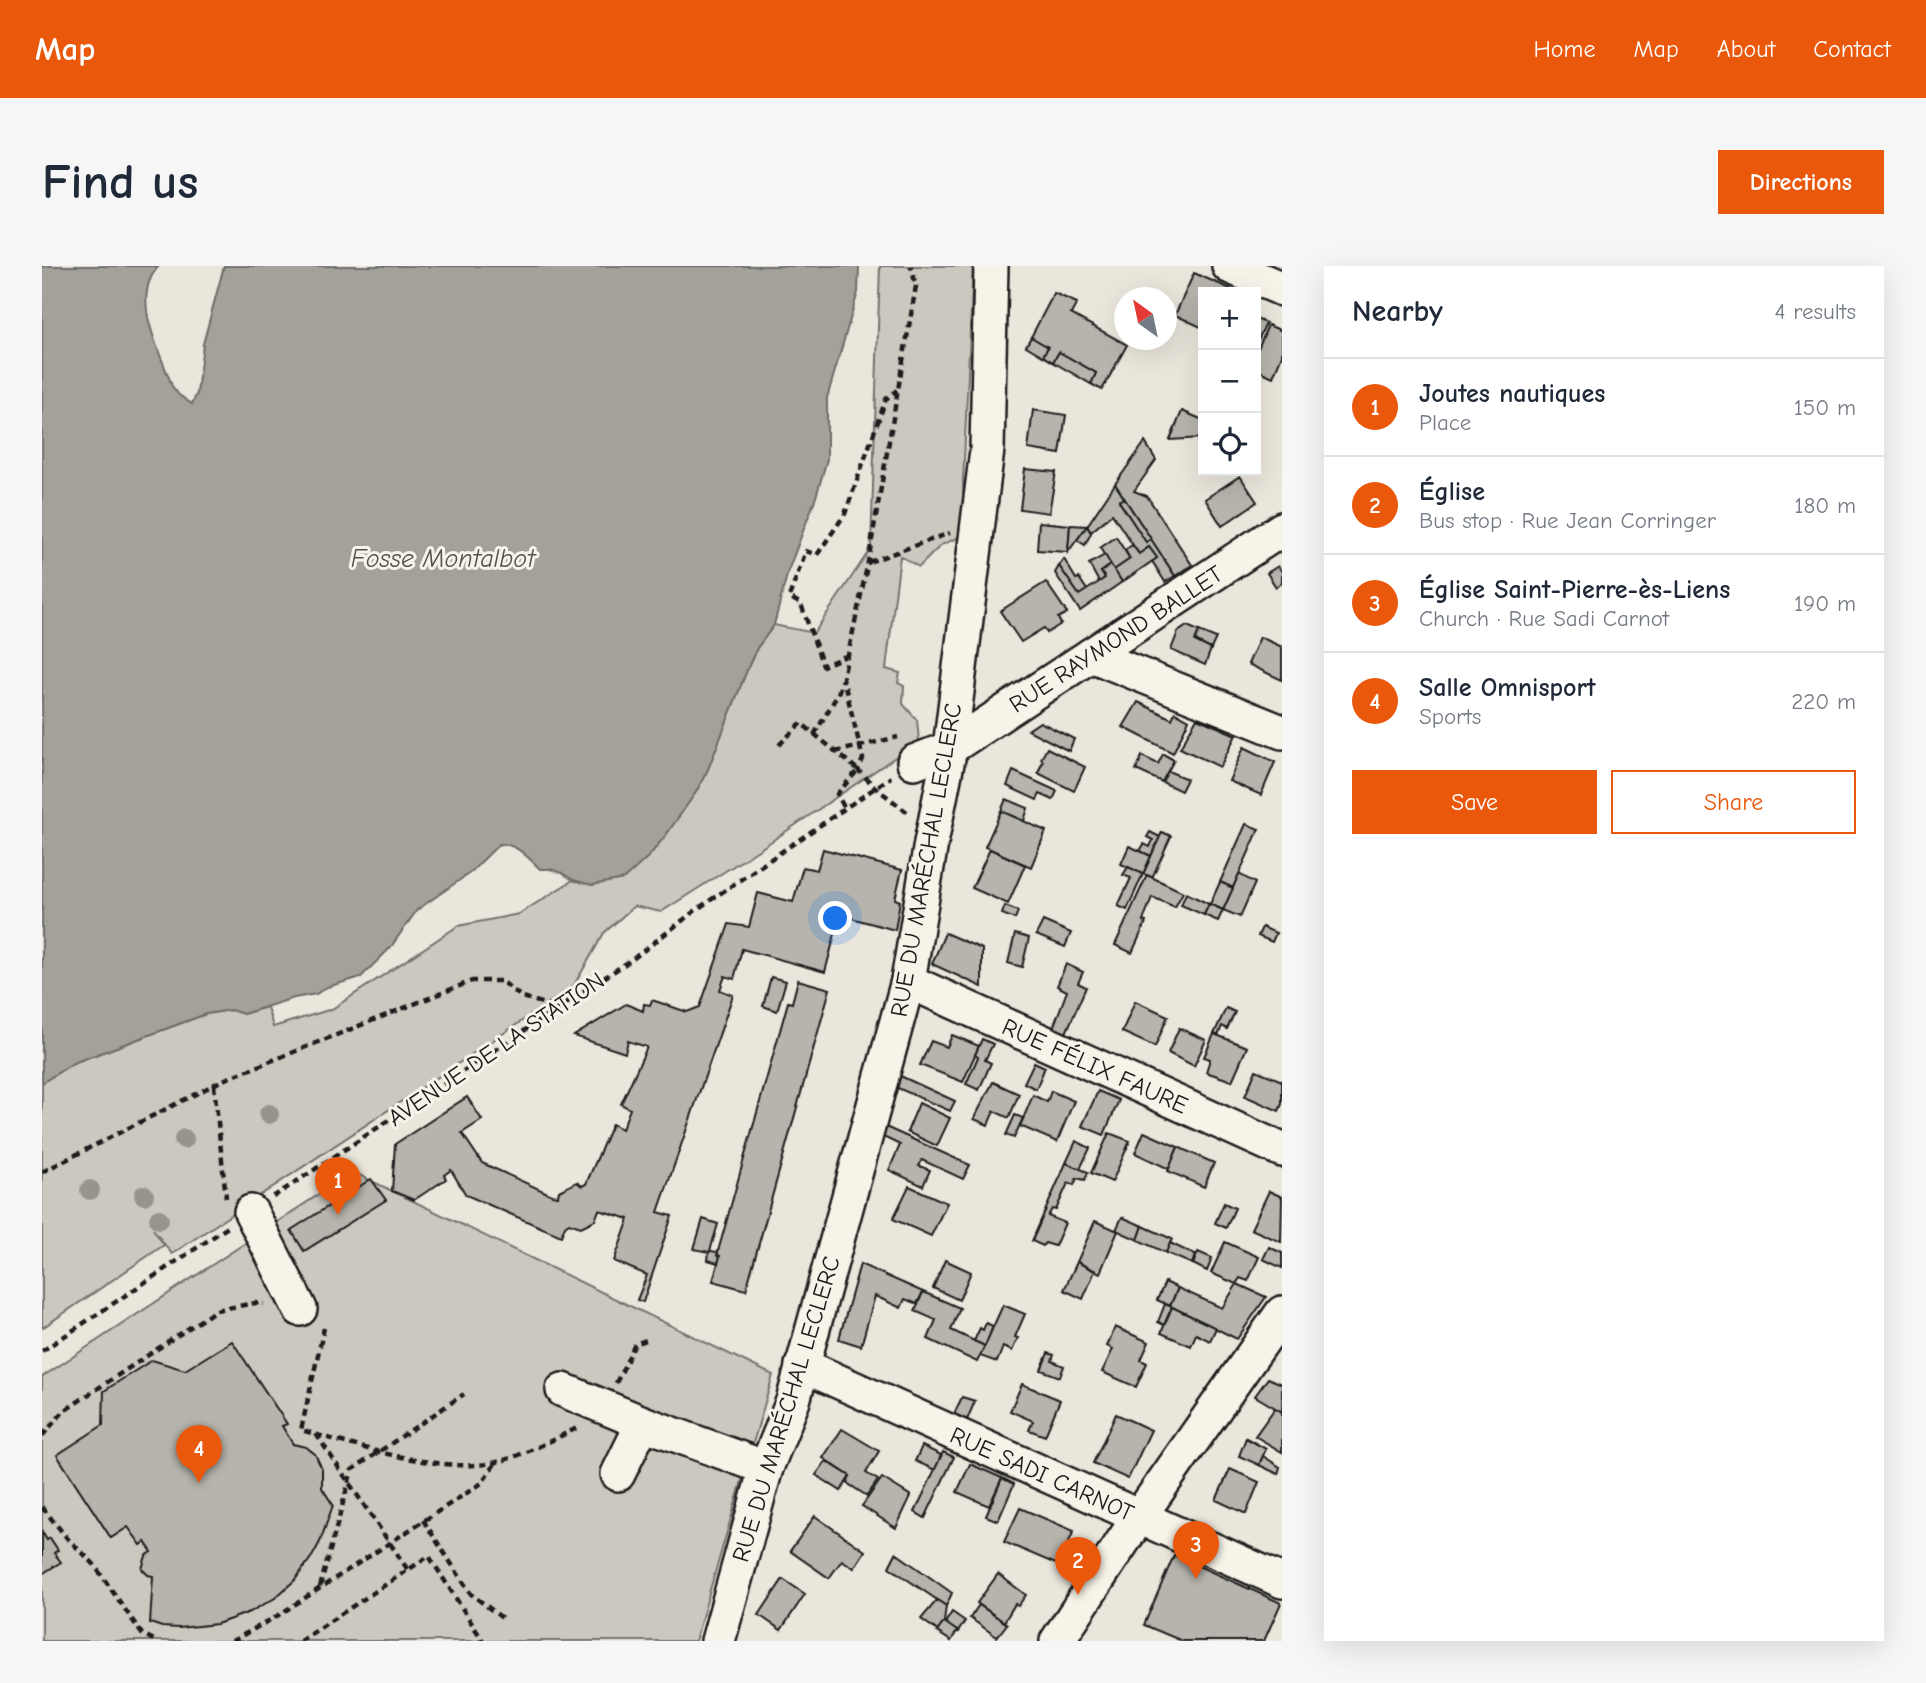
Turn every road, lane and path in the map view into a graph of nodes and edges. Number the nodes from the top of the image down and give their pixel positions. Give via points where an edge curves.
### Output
1 (911, 266) edge
2 (991, 266) edge
3 (1229, 266) edge
4 (1282, 289) edge
5 (898, 389) junction
6 (1282, 529) edge
7 (951, 533) dead end
8 (868, 562) junction
9 (848, 655) junction
10 (1091, 655) junction
11 (843, 678) junction
12 (1282, 732) edge
13 (814, 735) junction
14 (779, 745) dead end
15 (859, 746) junction
16 (950, 748) junction
17 (906, 749) junction
18 (835, 752) junction
19 (858, 770) junction
20 (876, 788) junction
21 (845, 809) junction
22 (908, 981) junction
23 (557, 1008) junction
24 (214, 1085) junction
25 (1282, 1150) edge
26 (42, 1172) edge
27 (233, 1213) junction
28 (1282, 1313) edge
29 (312, 1319) junction
30 (646, 1340) dead end
31 (42, 1351) edge
32 (802, 1365) junction
33 (563, 1390) dead end
34 (464, 1394) dead end
35 (604, 1407) junction
36 (643, 1423) junction
37 (316, 1434) junction
38 (42, 1436) edge
39 (380, 1452) junction
40 (496, 1462) junction
41 (766, 1468) junction
42 (618, 1474) dead end
43 (349, 1483) junction
44 (42, 1507) edge
45 (1139, 1517) junction
46 (423, 1520) junction
47 (390, 1542) junction
48 (408, 1570) junction
49 (1282, 1581) edge
50 (320, 1588) junction
51 (502, 1618) dead end
52 (156, 1641) edge
53 (232, 1641) edge
54 (300, 1641) edge
55 (483, 1641) edge
56 (718, 1641) edge
57 (1058, 1641) edge

1 - 5 path via 916,286
2 - 16 street, RUE DU MARÉCHAL LECLERC via 987,450
3 - 4 street
5 - 8 path
5 - 9 path via 886,399 845,514 817,555 806,551 789,597 801,604 823,666
6 - 10 street, RUE RAYMOND BALLET
7 - 8 path
8 - 9 path
9 - 11 path
10 - 12 street
10 - 16 street, RUE RAYMOND BALLET
11 - 13 path
11 - 15 path
13 - 14 path via 801,723
13 - 18 path
15 - 17 path
15 - 18 path
15 - 19 path via 863,759
16 - 17 street
16 - 22 street, RUE DU MARÉCHAL LECLERC
17 - 20 path, AVENUE DE LA STATION
18 - 19 path
19 - 20 path
19 - 21 path via 837,794
20 - 21 path, AVENUE DE LA STATION
21 - 23 path, AVENUE DE LA STATION
22 - 25 street, RUE FÉLIX FAURE
22 - 32 street, RUE DU MARÉCHAL LECLERC
23 - 24 path via 520,996 502,981 471,981
23 - 27 path, AVENUE DE LA STATION
24 - 26 path
24 - 27 path
27 - 29 street
27 - 31 path, AVENUE DE LA STATION
28 - 45 street
29 - 37 path via 301,1430
29 - 38 path via 256,1303 216,1310 64,1411
30 - 35 path via 635,1344
32 - 41 street, RUE DU MARÉCHAL LECLERC
32 - 45 street, RUE SADI CARNOT
33 - 35 street
34 - 39 path
35 - 36 street
35 - 40 path via 587,1423
36 - 41 street
36 - 42 street
37 - 39 path
37 - 43 path
39 - 40 path via 449,1465
39 - 43 path via 352,1470
40 - 46 path via 482,1483
41 - 56 street, RUE DU MARÉCHAL LECLERC
43 - 47 path
43 - 50 path
44 - 52 path via 93,1563 142,1634
45 - 49 street, RUE SADI CARNOT
45 - 57 street
46 - 47 path
46 - 51 path via 471,1594
47 - 48 path
47 - 50 path
48 - 54 path
48 - 55 path via 429,1556
50 - 53 path

